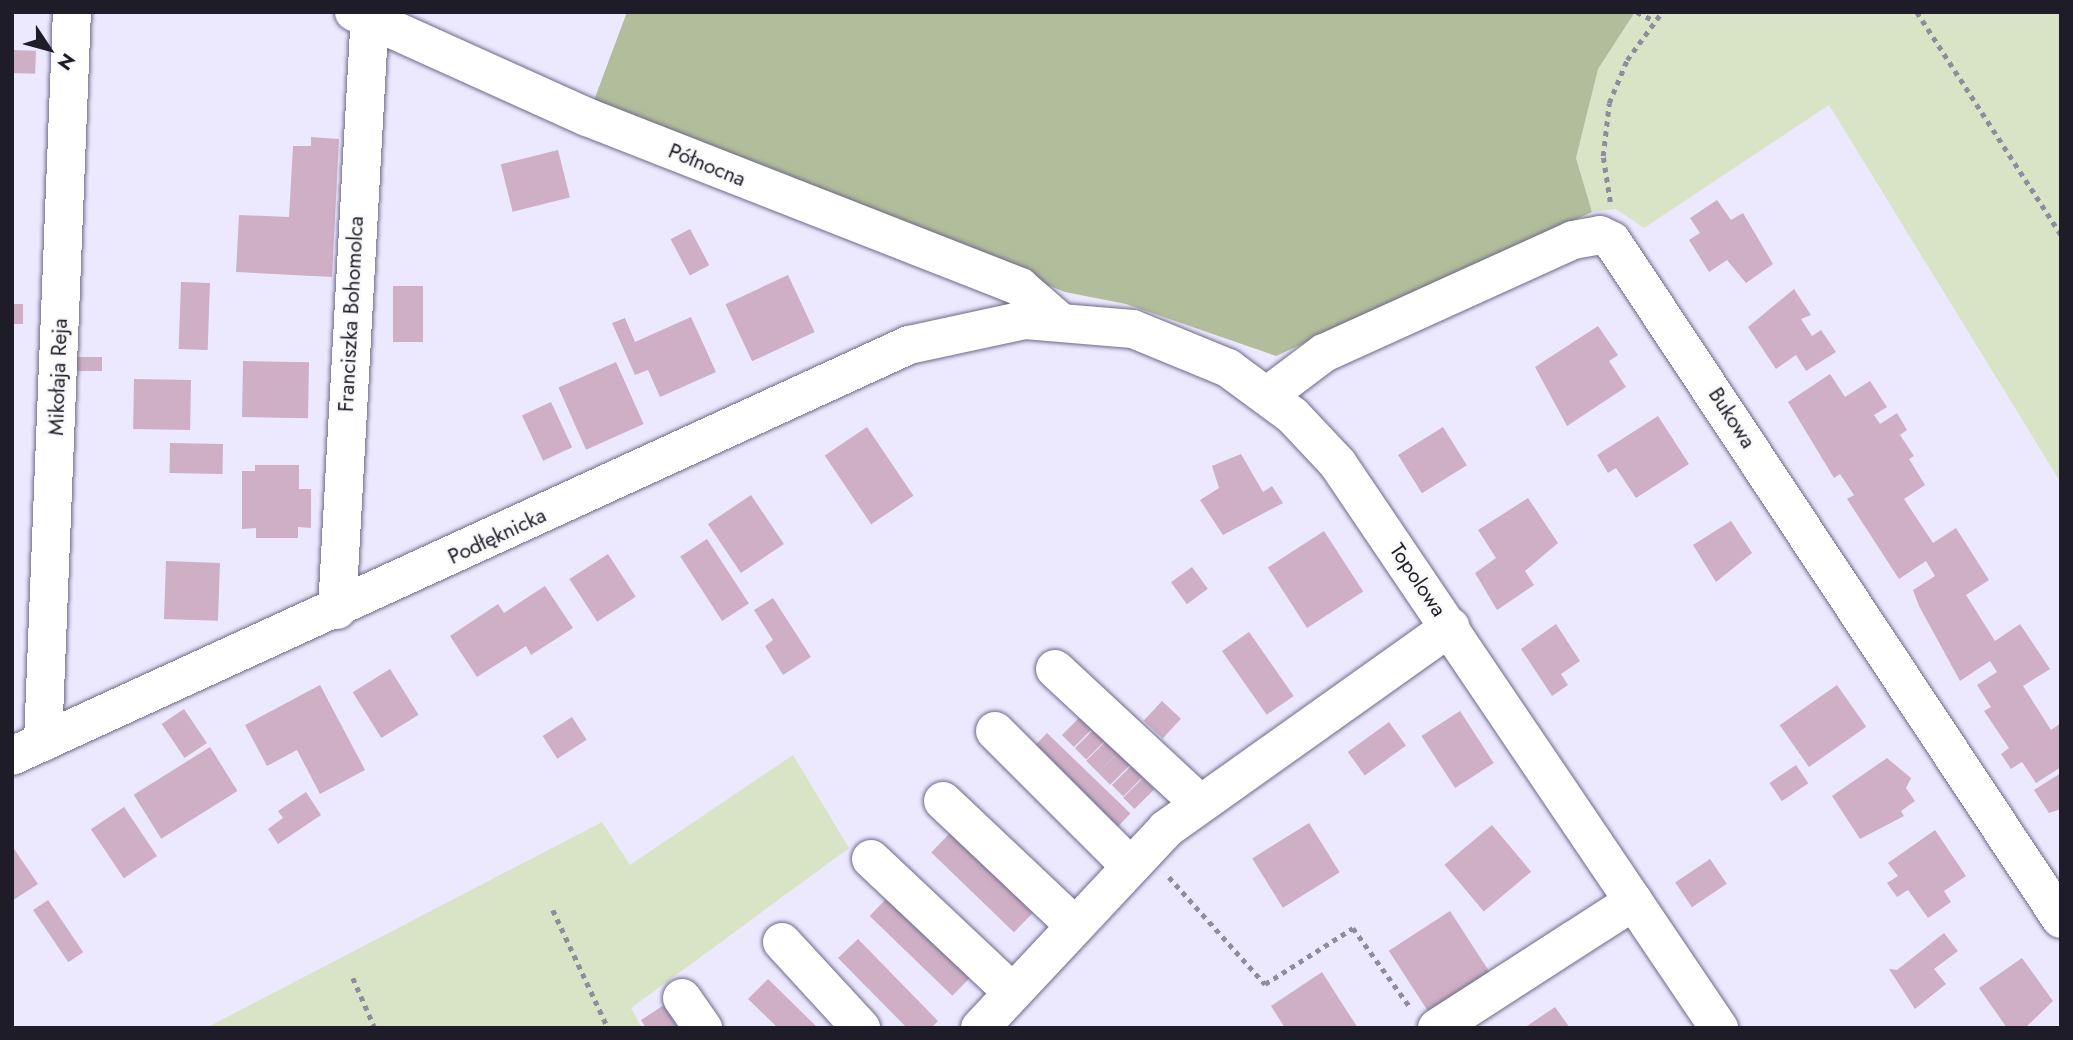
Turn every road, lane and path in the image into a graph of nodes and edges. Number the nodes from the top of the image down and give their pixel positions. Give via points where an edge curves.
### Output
1 (72, 12) edge
2 (1637, 12) edge
3 (1662, 12) edge
4 (1917, 12) edge
5 (364, 14) edge
6 (1655, 21) junction
7 (1611, 202) dead end
8 (2061, 235) edge
9 (1057, 319) junction
10 (985, 325) joint
11 (1268, 396) junction
12 (337, 610) junction
13 (1450, 627) junction
14 (1055, 669) dead end
15 (995, 731) dead end
16 (28, 749) edge
17 (943, 801) dead end
18 (1198, 802) junction
19 (871, 859) dead end
20 (1136, 859) junction
21 (1634, 901) junction
22 (553, 910) dead end
23 (2061, 919) edge
24 (1075, 926) junction
25 (782, 942) dead end
26 (352, 978) dead end
27 (1013, 993) junction
28 (1427, 1022) edge
29 (375, 1028) edge
30 (608, 1028) edge
31 (861, 1028) edge
32 (980, 1028) edge
33 (1719, 1028) edge

1 - 16 street, Mikołaja Reja
2 - 6 path
3 - 6 path
4 - 8 path
5 - 9 street, Północna via 587,117 1020,287
5 - 12 street, Franciszka Bohomolca
6 - 7 path via 1609,103 1603,156
9 - 10 street, Topolowa
9 - 11 street, Topolowa via 1176,342
10 - 12 street, Podłęknicka via 909,345
11 - 13 street, Topolowa via 1338,464
11 - 23 street, Bukowa via 1324,353 1573,240 1600,235 1612,241
12 - 16 street, Podłęknicka
13 - 18 street
13 - 21 street, Topolowa
14 - 18 street
15 - 20 street
17 - 24 street
18 - 20 street
19 - 27 street
20 - 24 street
20 - 28 path via 1265,984 1353,928
21 - 28 street
21 - 33 street, Topolowa
22 - 30 path
24 - 27 street
25 - 31 street
26 - 29 path
27 - 32 street

